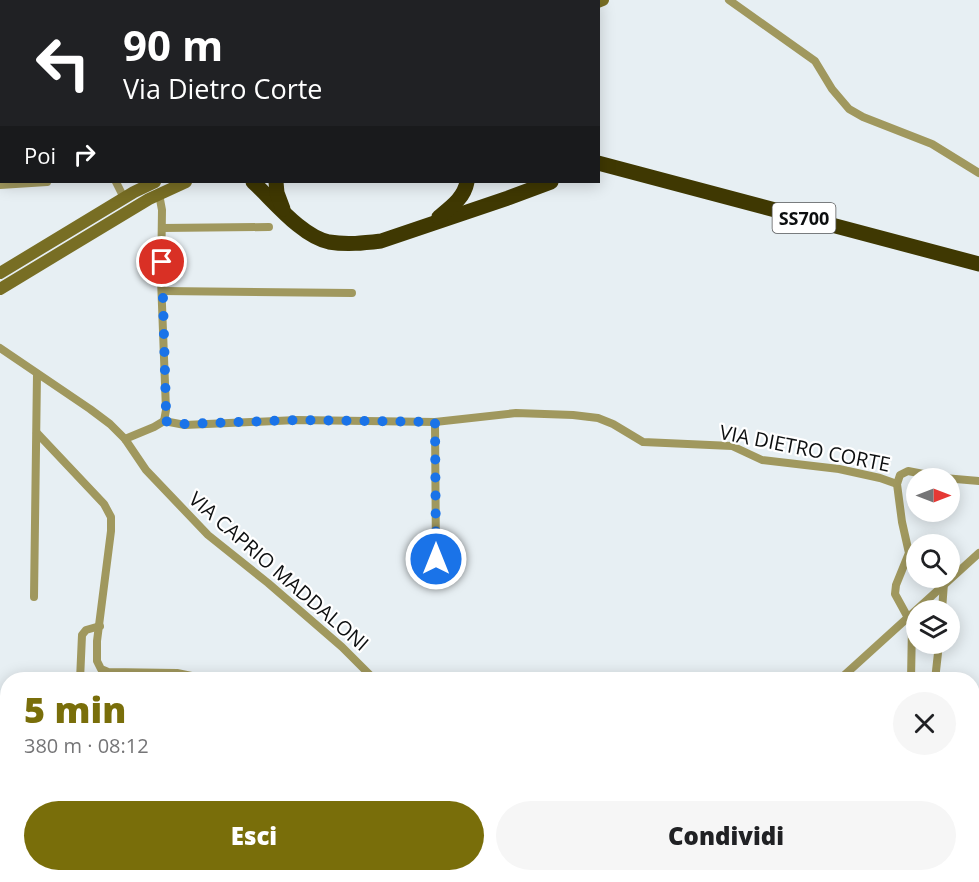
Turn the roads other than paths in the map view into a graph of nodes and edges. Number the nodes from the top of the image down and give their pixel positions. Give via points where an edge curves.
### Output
1 (729, 0) edge
2 (600, 164) edge
3 (629, 172) junction
4 (600, 173) edge
5 (979, 173) edge
6 (31, 183) edge
7 (116, 183) edge
8 (153, 183) edge
9 (184, 183) edge
10 (257, 183) edge
11 (276, 183) edge
12 (466, 183) edge
13 (548, 183) edge
14 (0, 185) edge
15 (159, 194) junction
16 (124, 198) junction
17 (286, 215) junction
18 (432, 223) junction
19 (269, 227) dead end
20 (162, 228) junction
21 (979, 264) edge
22 (0, 273) edge
23 (0, 289) edge
24 (162, 291) junction
25 (351, 293) dead end
26 (0, 348) edge
27 (38, 374) junction
28 (164, 421) junction
29 (435, 422) junction
30 (37, 433) junction
31 (125, 439) junction
32 (979, 481) edge
33 (897, 484) junction
34 (979, 553) edge
35 (436, 559) dead end
36 (960, 569) edge
37 (939, 588) edge
38 (34, 597) dead end
39 (926, 600) edge
40 (906, 613) edge
41 (906, 619) edge
42 (101, 622) junction
43 (912, 654) edge
44 (938, 654) edge
45 (80, 672) edge
46 (108, 672) edge
47 (367, 672) edge
48 (848, 672) edge
49 (912, 672) edge
50 (936, 672) edge

1 - 5 street via 814,61 849,109 932,144
2 - 3 highway, SS700
3 - 4 highway
3 - 21 highway, SS700
6 - 14 street
7 - 16 street
8 - 16 main road
9 - 15 main road
10 - 17 highway
11 - 17 highway
12 - 18 highway via 460,199
13 - 18 highway
15 - 20 street
15 - 23 main road
16 - 22 main road
17 - 18 highway via 327,242 360,244
19 - 20 street
20 - 24 street
24 - 25 street
24 - 28 street
26 - 27 street, VIA CAPRIO MADDALONI
27 - 30 street
27 - 31 street, VIA CAPRIO MADDALONI via 90,409
28 - 29 street, VIA DIETRO CORTE
28 - 31 street
29 - 33 street, VIA DIETRO CORTE via 516,413 598,418 643,442 732,446 762,460 839,469
29 - 35 street
30 - 38 street
30 - 42 street via 104,504 111,517
31 - 47 street, VIA CAPRIO MADDALONI via 146,470 208,535
32 - 33 street, VIA DIETRO CORTE via 908,471 900,475
33 - 40 street via 909,553 895,594
34 - 36 street
37 - 39 street
41 - 48 street
42 - 45 street via 81,635
42 - 46 street via 97,661
43 - 49 street
44 - 50 street

